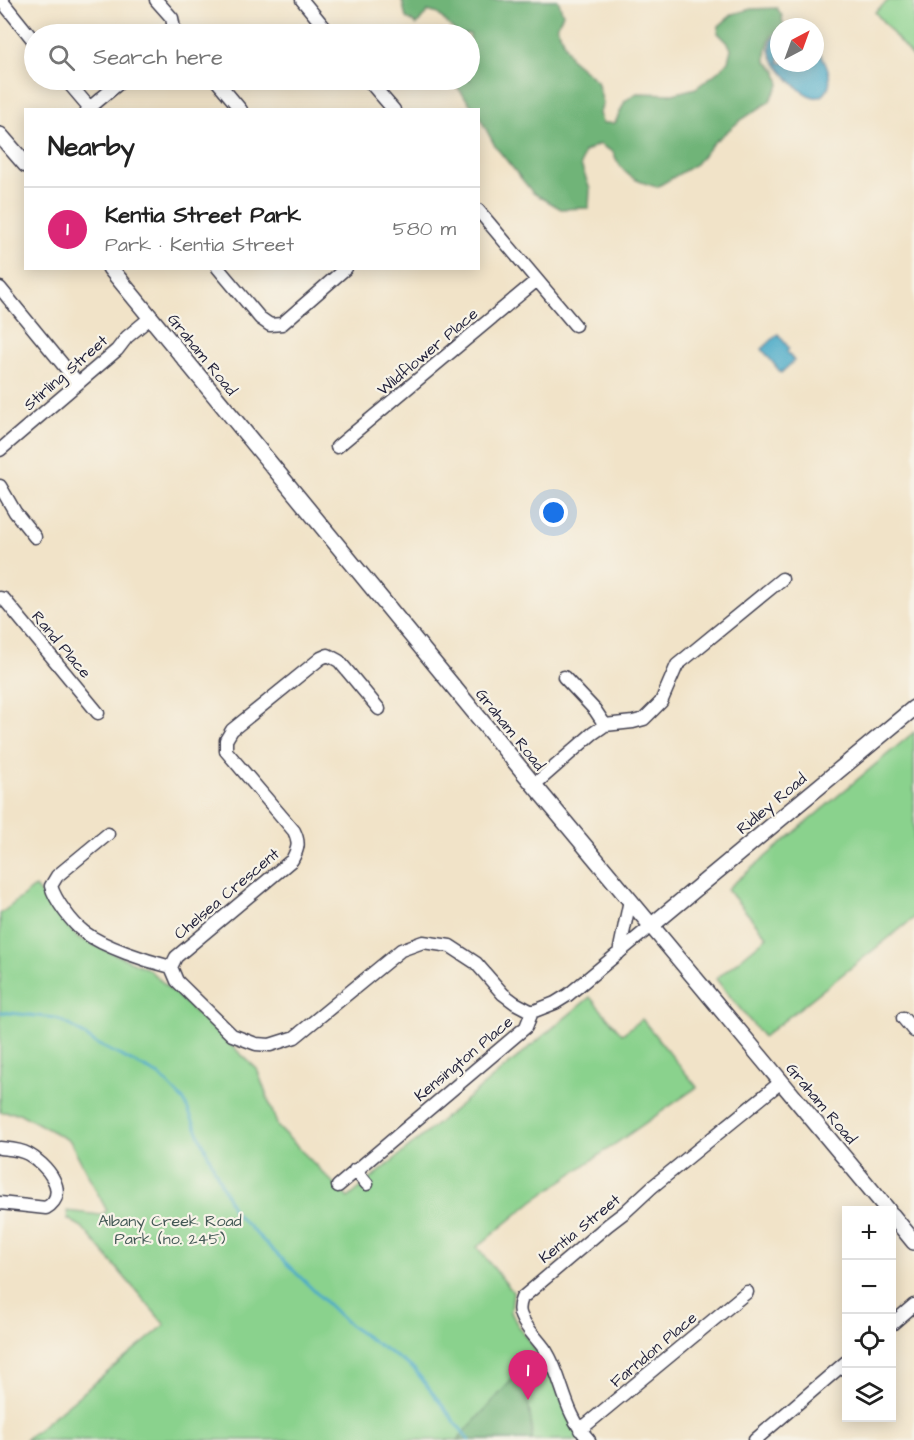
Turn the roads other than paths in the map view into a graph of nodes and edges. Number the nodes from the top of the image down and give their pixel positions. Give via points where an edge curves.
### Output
1 (1, 0) edge
2 (156, 0) edge
3 (302, 0) edge
4 (173, 24) edge
5 (322, 24) edge
6 (24, 29) edge
7 (74, 90) edge
8 (110, 90) edge
9 (224, 90) edge
10 (377, 90) edge
11 (88, 108) edge
12 (239, 108) edge
13 (392, 108) edge
14 (0, 135) edge
15 (24, 160) edge
16 (480, 212) edge
17 (112, 270) edge
18 (220, 270) edge
19 (344, 270) edge
20 (537, 280) junction
21 (0, 288) edge
22 (150, 318) junction
23 (575, 325) dead end
24 (78, 383) junction
25 (338, 447) dead end
26 (0, 450) edge
27 (0, 486) edge
28 (35, 537) dead end
29 (782, 579) dead end
30 (0, 598) edge
31 (564, 677) dead end
32 (914, 708) edge
33 (379, 709) dead end
34 (98, 713) dead end
35 (605, 725) junction
36 (534, 785) junction
37 (108, 834) dead end
38 (630, 900) junction
39 (651, 926) junction
40 (619, 953) junction
41 (171, 967) junction
42 (532, 1012) junction
43 (903, 1018) dead end
44 (914, 1031) edge
45 (782, 1082) junction
46 (0, 1148) edge
47 (355, 1170) junction
48 (367, 1184) dead end
49 (338, 1185) dead end
50 (0, 1203) edge
51 (885, 1206) edge
52 (896, 1221) edge
53 (914, 1242) edge
54 (747, 1292) dead end
55 (914, 1305) edge
56 (896, 1320) edge
57 (842, 1365) edge
58 (580, 1430) junction
59 (589, 1440) edge
60 (755, 1440) edge

1 - 6 street
2 - 4 street
3 - 5 street
7 - 11 street
8 - 11 street
9 - 12 street
10 - 13 street
14 - 15 street
16 - 20 street
17 - 22 street, Graham Road
18 - 19 street via 270,325 282,324
20 - 23 street
20 - 25 street, Wildflower Place
21 - 24 street
22 - 24 street, Stirling Street
22 - 36 street, Graham Road
24 - 26 street, Stirling Street
27 - 28 street
29 - 35 street via 677,665 653,712 633,722
30 - 34 street, Rand Place
31 - 35 street
32 - 39 street, Ridley Road
33 - 41 street, Chelsea Crescent via 339,661 328,656 232,730 226,740 226,751 294,831 298,849 292,860 176,957
35 - 36 street
36 - 38 street, Graham Road
37 - 41 street via 57,876 51,886 54,897 80,929 93,938
38 - 39 street, Graham Road
38 - 40 street
39 - 40 street, Kensington Place
39 - 45 street, Graham Road
40 - 42 street, Kensington Place via 568,995
41 - 42 street via 177,981 232,1035 256,1044 270,1045 295,1037 401,950 423,942 450,946 476,963 503,994
42 - 47 street, Kensington Place via 526,1027
43 - 44 street
45 - 51 street, Graham Road
45 - 58 street, Kentia Street via 522,1298 520,1315 547,1353
46 - 50 street via 21,1150 51,1173 57,1197 46,1208
47 - 48 street
47 - 49 street, Kensington Place
52 - 53 street
54 - 58 street, Farndon Place
55 - 56 street
57 - 60 street
58 - 59 street, Kentia Street

